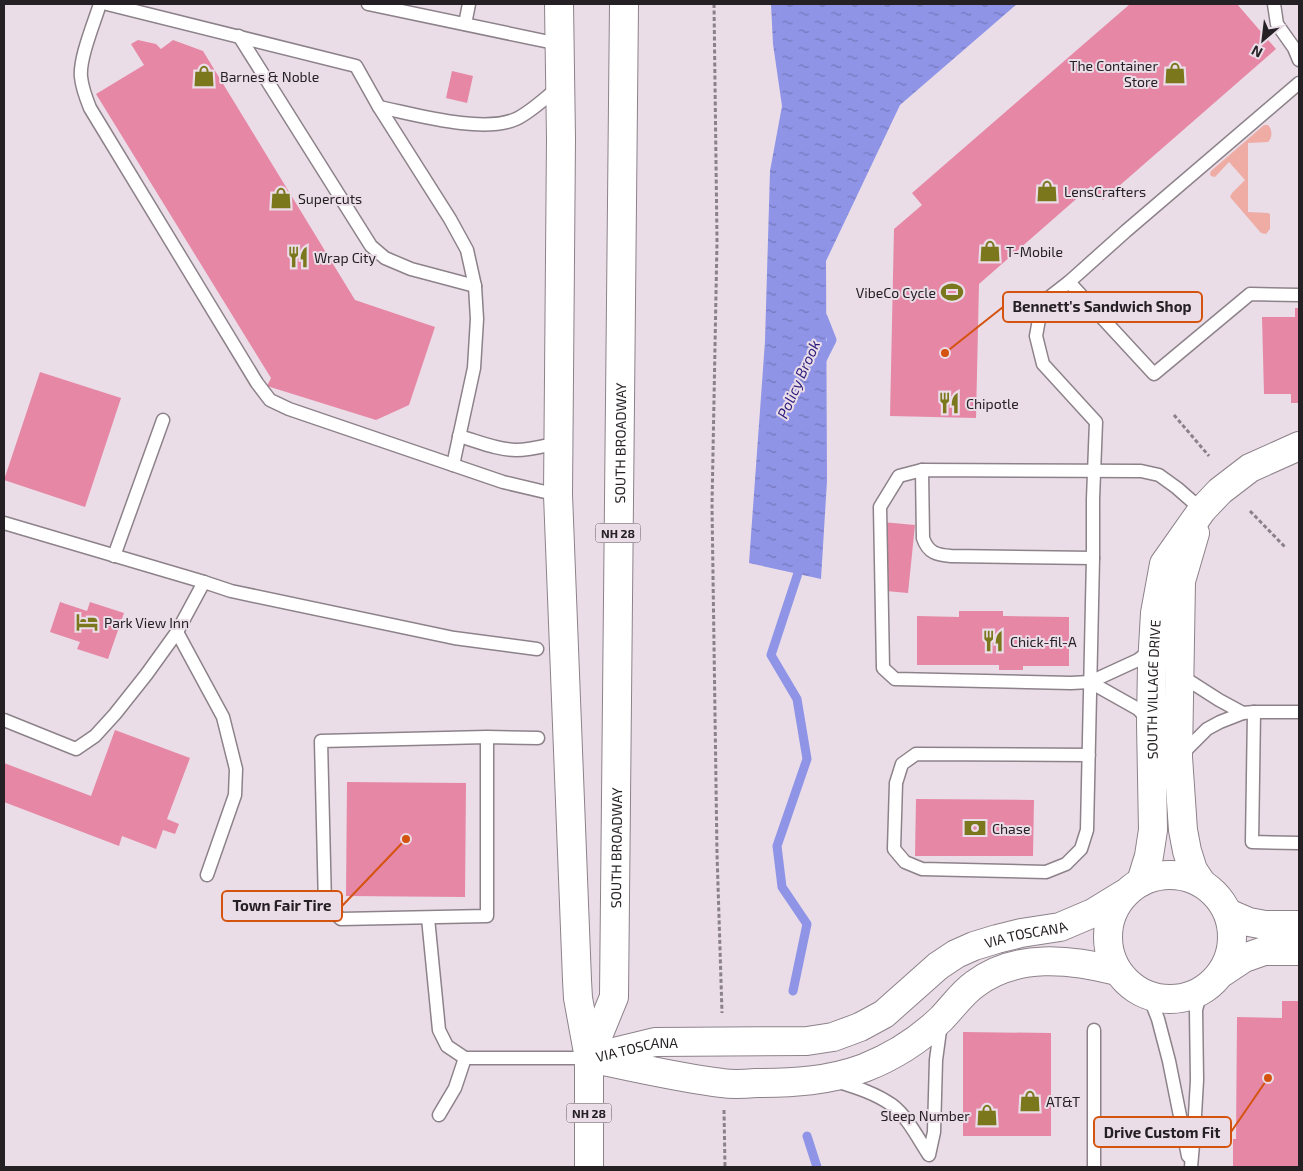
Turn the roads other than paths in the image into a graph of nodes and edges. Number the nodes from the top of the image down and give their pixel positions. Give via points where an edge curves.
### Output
1 (100, 4) edge
2 (107, 4) edge
3 (368, 4) edge
4 (469, 4) edge
5 (559, 4) edge
6 (624, 4) edge
7 (1274, 4) edge
8 (465, 24) junction
9 (239, 36) junction
10 (559, 44) junction
11 (1299, 60) edge
12 (1299, 83) edge
13 (560, 85) junction
14 (379, 107) junction
15 (1069, 282) junction
16 (475, 286) junction
17 (1299, 295) edge
18 (163, 420) dead end
19 (459, 436) junction
20 (558, 442) junction
21 (1299, 446) edge
22 (453, 465) junction
23 (922, 470) junction
24 (1094, 470) junction
25 (558, 495) junction
26 (1202, 510) junction
27 (4, 523) edge
28 (114, 556) junction
29 (1093, 558) junction
30 (204, 582) junction
31 (177, 632) junction
32 (1153, 648) junction
33 (537, 649) dead end
34 (1180, 675) junction
35 (1090, 682) junction
36 (1248, 712) junction
37 (1299, 712) edge
38 (4, 720) edge
39 (1151, 724) junction
40 (486, 737) junction
41 (538, 738) dead end
42 (1088, 755) junction
43 (1178, 758) junction
44 (1299, 843) edge
45 (207, 875) dead end
46 (1201, 882) junction
47 (1133, 888) junction
48 (1228, 912) junction
49 (428, 918) junction
50 (1299, 925) edge
51 (1299, 951) edge
52 (1117, 971) junction
53 (1223, 972) junction
54 (1201, 991) junction
55 (1149, 996) junction
56 (942, 1018) junction
57 (1094, 1030) dead end
58 (465, 1058) junction
59 (589, 1058) junction
60 (828, 1079) junction
61 (439, 1115) dead end
62 (929, 1161) edge
63 (589, 1167) edge
64 (1094, 1167) edge
65 (1190, 1167) edge

1 - 22 lane via 81,62 81,76 90,108 270,400 289,410
2 - 9 lane
3 - 8 lane
4 - 8 lane
5 - 10 main road, SOUTH BROADWAY / NH 28
6 - 59 main road, SOUTH BROADWAY / NH 28 via 614,997
7 - 11 lane via 1277,24
8 - 10 lane
9 - 14 lane via 356,66
9 - 16 lane via 371,246 385,258 410,269
10 - 13 main road, SOUTH BROADWAY / NH 28
12 - 15 lane
13 - 14 lane via 531,110 505,123 464,123
13 - 20 main road, SOUTH BROADWAY / NH 28
14 - 16 lane via 467,250
15 - 17 lane via 1154,374 1250,294
15 - 24 lane via 1042,303 1036,336 1043,364 1096,422
16 - 19 lane via 474,368
18 - 28 lane
19 - 20 lane via 515,450
19 - 22 lane
20 - 25 main road, SOUTH BROADWAY / NH 28
21 - 26 main road, SOUTH VILLAGE DRIVE via 1250,468
22 - 25 lane
23 - 24 lane
23 - 29 lane via 923,538 926,546 934,552 944,555
23 - 35 lane via 899,476 880,507 883,668 895,679
24 - 26 lane via 1141,471 1159,475
24 - 29 lane
25 - 59 main road, SOUTH BROADWAY / NH 28 via 577,989
26 - 32 main road, SOUTH VILLAGE DRIVE via 1164,564 1155,613
26 - 34 main road, SOUTH VILLAGE DRIVE via 1181,581
27 - 28 lane
28 - 30 lane
29 - 35 lane
30 - 31 lane
30 - 33 lane via 231,591 454,638
31 - 38 lane via 115,714 95,736 76,749
31 - 45 lane via 224,718 236,769 234,795
32 - 35 lane via 1138,660
32 - 39 main road, SOUTH VILLAGE DRIVE
34 - 36 lane via 1219,700
34 - 43 main road, SOUTH VILLAGE DRIVE
35 - 39 lane via 1138,709
35 - 42 lane
36 - 37 lane
36 - 43 lane via 1207,729
36 - 44 lane via 1252,842
39 - 47 main road, SOUTH VILLAGE DRIVE via 1153,830 1150,856
40 - 41 lane
40 - 49 lane via 487,916
40 - 49 lane via 321,742 325,905 341,919
42 - 42 lane via 916,754 902,764 896,783 894,849 906,862 922,869 1046,872 1066,864 1081,850 1087,830
43 - 46 main road, SOUTH VILLAGE DRIVE via 1183,830 1193,870
46 - 47 main road via 1181,875 1160,875
46 - 48 main road via 1217,895
47 - 52 main road via 1113,911 1108,931 1109,952
47 - 59 main road, VIA TOSCANA via 1093,913 1060,927 997,939 956,954 884,1014 833,1037 807,1041 655,1042
48 - 50 main road via 1265,925
48 - 53 main road via 1233,940
49 - 58 lane via 438,1030 447,1046
51 - 53 main road via 1264,951 1244,958
52 - 55 main road via 1131,986
52 - 56 main road, VIA TOSCANA via 1063,961 1013,965 993,972 975,984
53 - 54 main road
54 - 55 main road via 1190,997 1170,1000
54 - 65 lane via 1196,1010 1197,1080
55 - 65 lane via 1169,1061
56 - 60 main road, VIA TOSCANA via 900,1050 864,1068
56 - 62 lane
57 - 64 lane
58 - 59 lane
58 - 61 lane
59 - 60 main road, VIA TOSCANA via 724,1084
59 - 63 main road, SOUTH BROADWAY / NH 28
60 - 62 lane via 869,1092 894,1106 912,1127

